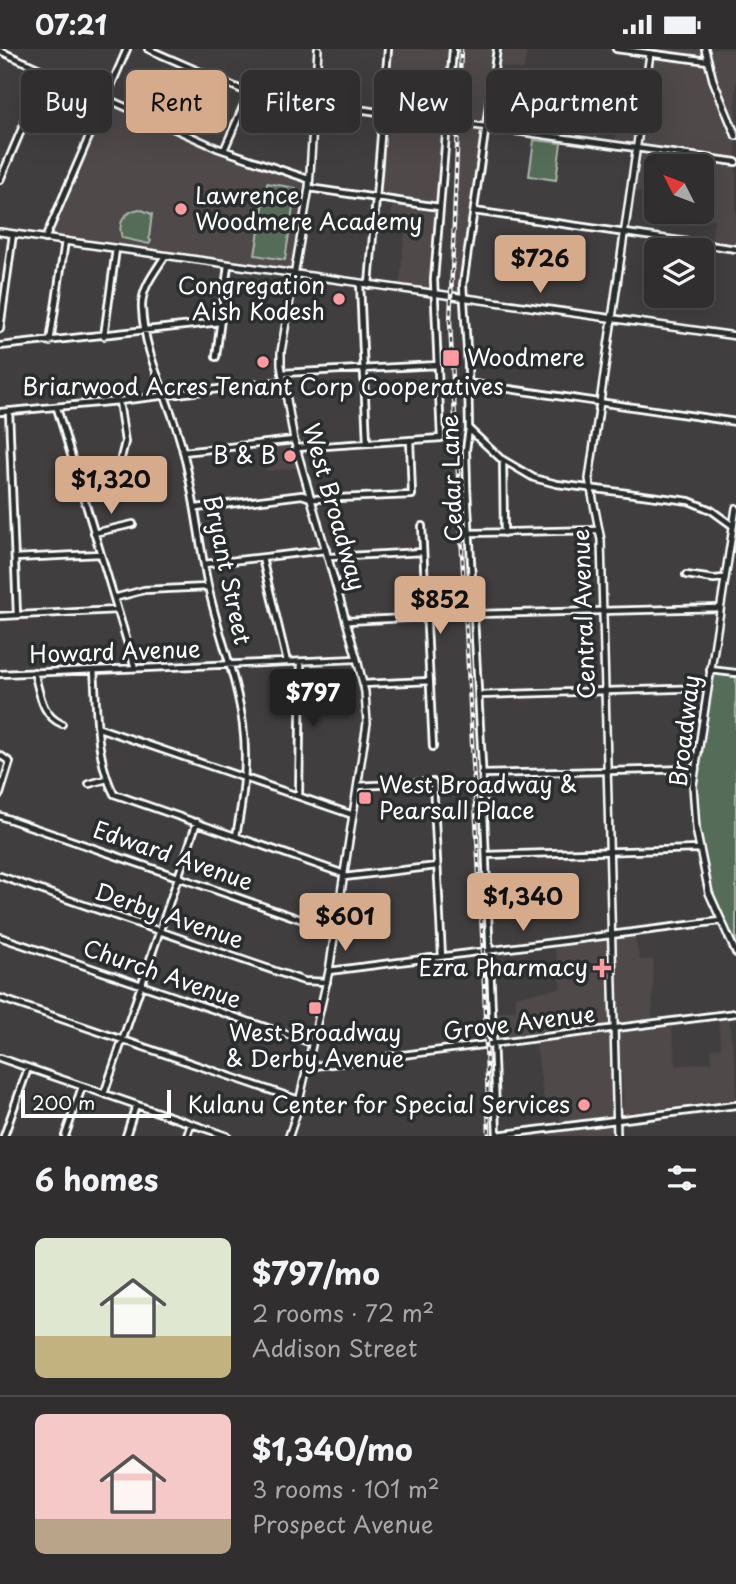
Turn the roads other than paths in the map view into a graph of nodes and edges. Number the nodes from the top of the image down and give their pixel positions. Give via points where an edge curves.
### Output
1 (127, 49) edge
2 (148, 49) edge
3 (318, 49) edge
4 (388, 49) edge
5 (453, 49) edge
6 (496, 49) edge
7 (616, 49) edge
8 (705, 49) edge
9 (0, 51) edge
10 (649, 54) junction
11 (708, 61) junction
12 (42, 70) edge
13 (316, 70) edge
14 (386, 70) edge
15 (451, 70) edge
16 (112, 83) edge
17 (112, 102) edge
18 (472, 125) edge
19 (485, 127) junction
20 (21, 131) edge
21 (90, 133) edge
22 (312, 133) edge
23 (381, 133) edge
24 (445, 133) edge
25 (736, 136) edge
26 (636, 148) junction
27 (224, 150) junction
28 (736, 162) edge
29 (308, 179) junction
30 (0, 180) edge
31 (309, 188) junction
32 (375, 197) junction
33 (439, 207) junction
34 (474, 211) junction
35 (0, 232) edge
36 (624, 233) junction
37 (13, 234) junction
38 (45, 239) junction
39 (65, 241) junction
40 (116, 249) junction
41 (736, 249) edge
42 (165, 256) junction
43 (228, 265) junction
44 (294, 274) junction
45 (360, 283) junction
46 (369, 285) junction
47 (435, 293) junction
48 (464, 297) junction
49 (612, 319) junction
50 (220, 322) junction
51 (0, 329) edge
52 (145, 332) junction
53 (736, 336) edge
54 (104, 337) junction
55 (50, 342) junction
56 (0, 346) edge
57 (216, 357) dead end
58 (438, 365) junction
59 (363, 369) junction
60 (282, 373) junction
61 (284, 381) junction
62 (468, 383) junction
63 (164, 396) junction
64 (119, 401) junction
65 (600, 402) junction
66 (57, 408) junction
67 (9, 411) junction
68 (0, 412) edge
69 (736, 422) edge
70 (469, 429) junction
71 (294, 440) junction
72 (410, 440) junction
73 (367, 443) junction
74 (296, 448) junction
75 (183, 452) junction
76 (121, 458) dead end
77 (503, 460) junction
78 (590, 487) junction
79 (311, 497) junction
80 (736, 507) edge
81 (195, 508) junction
82 (133, 524) dead end
83 (422, 526) dead end
84 (599, 530) junction
85 (734, 530) edge
86 (94, 533) junction
87 (470, 533) junction
88 (505, 533) junction
89 (327, 550) junction
90 (423, 552) junction
91 (100, 554) junction
92 (330, 557) junction
93 (15, 558) junction
94 (262, 558) junction
95 (204, 564) junction
96 (686, 575) dead end
97 (724, 578) junction
98 (208, 587) junction
99 (114, 598) junction
100 (720, 608) junction
101 (117, 610) junction
102 (603, 611) junction
103 (475, 614) junction
104 (17, 615) junction
105 (0, 616) edge
106 (426, 617) junction
107 (347, 621) junction
108 (357, 659) junction
109 (287, 662) junction
110 (301, 662) junction
111 (229, 664) junction
112 (135, 668) junction
113 (94, 670) junction
114 (710, 670) junction
115 (34, 673) junction
116 (736, 673) edge
117 (0, 674) edge
118 (430, 681) junction
119 (363, 684) junction
120 (707, 688) junction
121 (605, 691) junction
122 (479, 695) junction
123 (62, 725) dead end
124 (99, 728) junction
125 (433, 747) dead end
126 (0, 755) edge
127 (694, 769) junction
128 (607, 771) junction
129 (482, 774) junction
130 (244, 778) junction
131 (107, 779) junction
132 (89, 783) dead end
133 (358, 786) junction
134 (0, 794) edge
135 (299, 796) junction
136 (354, 815) junction
137 (0, 816) edge
138 (197, 822) junction
139 (236, 836) junction
140 (700, 849) junction
141 (609, 852) junction
142 (486, 855) junction
143 (437, 866) junction
144 (345, 875) junction
145 (0, 876) edge
146 (178, 876) junction
147 (720, 921) junction
148 (159, 931) junction
149 (335, 931) junction
150 (611, 935) junction
151 (0, 937) edge
152 (491, 951) junction
153 (736, 953) edge
154 (442, 957) junction
155 (329, 971) junction
156 (327, 982) junction
157 (141, 985) junction
158 (0, 998) edge
159 (736, 1013) edge
160 (614, 1029) junction
161 (122, 1039) junction
162 (312, 1043) junction
163 (494, 1044) junction
164 (0, 1058) edge
165 (307, 1067) junction
166 (28, 1068) junction
167 (82, 1087) junction
168 (104, 1094) junction
169 (299, 1100) junction
170 (136, 1105) junction
171 (736, 1105) edge
172 (616, 1120) junction
173 (191, 1124) junction
174 (497, 1135) edge
175 (4, 1136) edge
176 (65, 1136) edge
177 (126, 1136) edge
178 (187, 1136) edge
179 (227, 1136) edge
180 (289, 1136) edge
181 (617, 1136) edge

1 - 16 street
2 - 27 street via 249,93
3 - 13 street, West Broadway
4 - 14 street
5 - 15 street
6 - 19 street, Cedar Lane
7 - 10 street
8 - 11 street
9 - 12 street
10 - 11 street
10 - 26 street, Central Avenue
11 - 25 street
17 - 27 street
18 - 19 street
19 - 26 street
19 - 34 street, Cedar Lane
20 - 30 street
21 - 38 street
22 - 29 street, West Broadway
23 - 32 street
24 - 33 street
26 - 28 street
26 - 36 street, Central Avenue
27 - 29 street
29 - 31 street, West Broadway
31 - 32 street
31 - 44 street, West Broadway
32 - 33 street
32 - 46 street
33 - 47 street
34 - 36 street
34 - 48 street, Cedar Lane
35 - 37 street
36 - 41 street
36 - 49 street, Central Avenue
37 - 38 street
37 - 51 street
38 - 39 street
39 - 40 street
39 - 55 street
40 - 42 street
40 - 54 street
42 - 43 street
42 - 52 street, Bryant Street via 143,296
43 - 44 street
43 - 50 street
44 - 45 street
44 - 60 street, West Broadway via 281,352
45 - 46 street
45 - 59 street
46 - 47 street
47 - 48 street
47 - 58 street
48 - 49 street
48 - 62 street, Cedar Lane
49 - 53 street
49 - 65 street, Central Avenue
50 - 52 street
50 - 57 street
52 - 54 street
52 - 63 street, Bryant Street
54 - 55 street
55 - 56 street
58 - 59 street
58 - 72 street via 442,438
59 - 60 street
59 - 73 street
60 - 61 street, West Broadway
61 - 63 street
61 - 71 street, West Broadway
62 - 65 street
62 - 70 street, Cedar Lane
63 - 64 street
63 - 75 street, Bryant Street
64 - 66 street
64 - 76 street via 125,442
65 - 69 street
65 - 78 street, Central Avenue
66 - 67 street
66 - 86 street
67 - 68 street
67 - 93 street
70 - 77 street
70 - 87 street, Cedar Lane
71 - 74 street, West Broadway
71 - 75 street
72 - 73 street
72 - 79 street via 412,495
73 - 74 street
74 - 79 street, West Broadway
75 - 81 street, Bryant Street
77 - 78 street via 544,481
77 - 88 street
78 - 84 street, Central Avenue
78 - 85 street via 689,501 711,510
79 - 81 street
79 - 89 street, West Broadway
80 - 85 street, Broadway
81 - 95 street, Bryant Street
82 - 86 street
83 - 90 street
84 - 88 street
84 - 102 street, Central Avenue
85 - 97 street, Broadway
86 - 91 street
87 - 88 street
87 - 103 street, Cedar Lane
89 - 92 street, West Broadway
89 - 94 street
90 - 92 street
90 - 106 street
91 - 93 street
91 - 99 street
92 - 107 street, West Broadway
93 - 104 street
94 - 95 street
94 - 109 street
95 - 98 street, Bryant Street
96 - 97 street
97 - 100 street, Broadway
98 - 99 street via 145,590
98 - 111 street, Bryant Street
99 - 101 street
100 - 102 street
100 - 114 street, Broadway
101 - 104 street
101 - 112 street
102 - 103 street
102 - 121 street, Central Avenue
103 - 122 street, Cedar Lane
104 - 105 street
106 - 107 street
106 - 118 street
107 - 108 street, West Broadway
108 - 110 street, Howard Avenue
108 - 119 street, West Broadway
109 - 110 street, Howard Avenue
109 - 111 street, Howard Avenue
110 - 135 street
111 - 112 street, Howard Avenue
111 - 130 street, Bryant Street via 243,725
112 - 113 street, Howard Avenue
113 - 115 street, Howard Avenue
113 - 124 street
114 - 116 street
114 - 120 street, Broadway
115 - 117 street, Howard Avenue
115 - 123 street via 44,710
118 - 119 street
118 - 125 street
119 - 133 street, West Broadway via 367,723
120 - 121 street
120 - 127 street, Broadway
121 - 122 street
121 - 128 street, Central Avenue
122 - 129 street, Cedar Lane
124 - 130 street
124 - 131 street
126 - 134 street via 9,759
127 - 128 street
127 - 140 street, Broadway
128 - 129 street
128 - 141 street, Central Avenue
129 - 142 street, Cedar Lane
130 - 135 street
130 - 139 street, Bryant Street
131 - 132 street
131 - 138 street via 114,794
133 - 136 street, West Broadway
133 - 143 street via 433,782
135 - 136 street
136 - 144 street, West Broadway
137 - 146 street, Edward Avenue
138 - 139 street
138 - 146 street
139 - 144 street
140 - 141 street
140 - 147 street, Broadway
141 - 142 street
141 - 150 street, Central Avenue
142 - 152 street, Cedar Lane
143 - 144 street
143 - 154 street
144 - 149 street, West Broadway
145 - 148 street, Derby Avenue
146 - 148 street
146 - 149 street, Edward Avenue
147 - 150 street
147 - 153 street, Broadway
148 - 156 street, Derby Avenue via 304,981
148 - 157 street
149 - 155 street, West Broadway
150 - 152 street
150 - 160 street, Central Avenue
151 - 157 street, Church Avenue
152 - 154 street
152 - 163 street, Cedar Lane
154 - 155 street
155 - 156 street, West Broadway
156 - 162 street, West Broadway
157 - 161 street
157 - 162 street, Church Avenue
158 - 161 street
159 - 160 street, Grove Avenue
160 - 163 street, Grove Avenue
160 - 172 street, Central Avenue
161 - 168 street
161 - 169 street
162 - 165 street, West Broadway
163 - 165 street, Grove Avenue
163 - 174 street, Cedar Lane
164 - 166 street
165 - 169 street, West Broadway
166 - 167 street
166 - 175 street
167 - 168 street
167 - 176 street
168 - 170 street
169 - 180 street, West Broadway
170 - 173 street
170 - 177 street
171 - 172 street
172 - 174 street
172 - 181 street, Central Avenue
173 - 178 street
173 - 179 street

